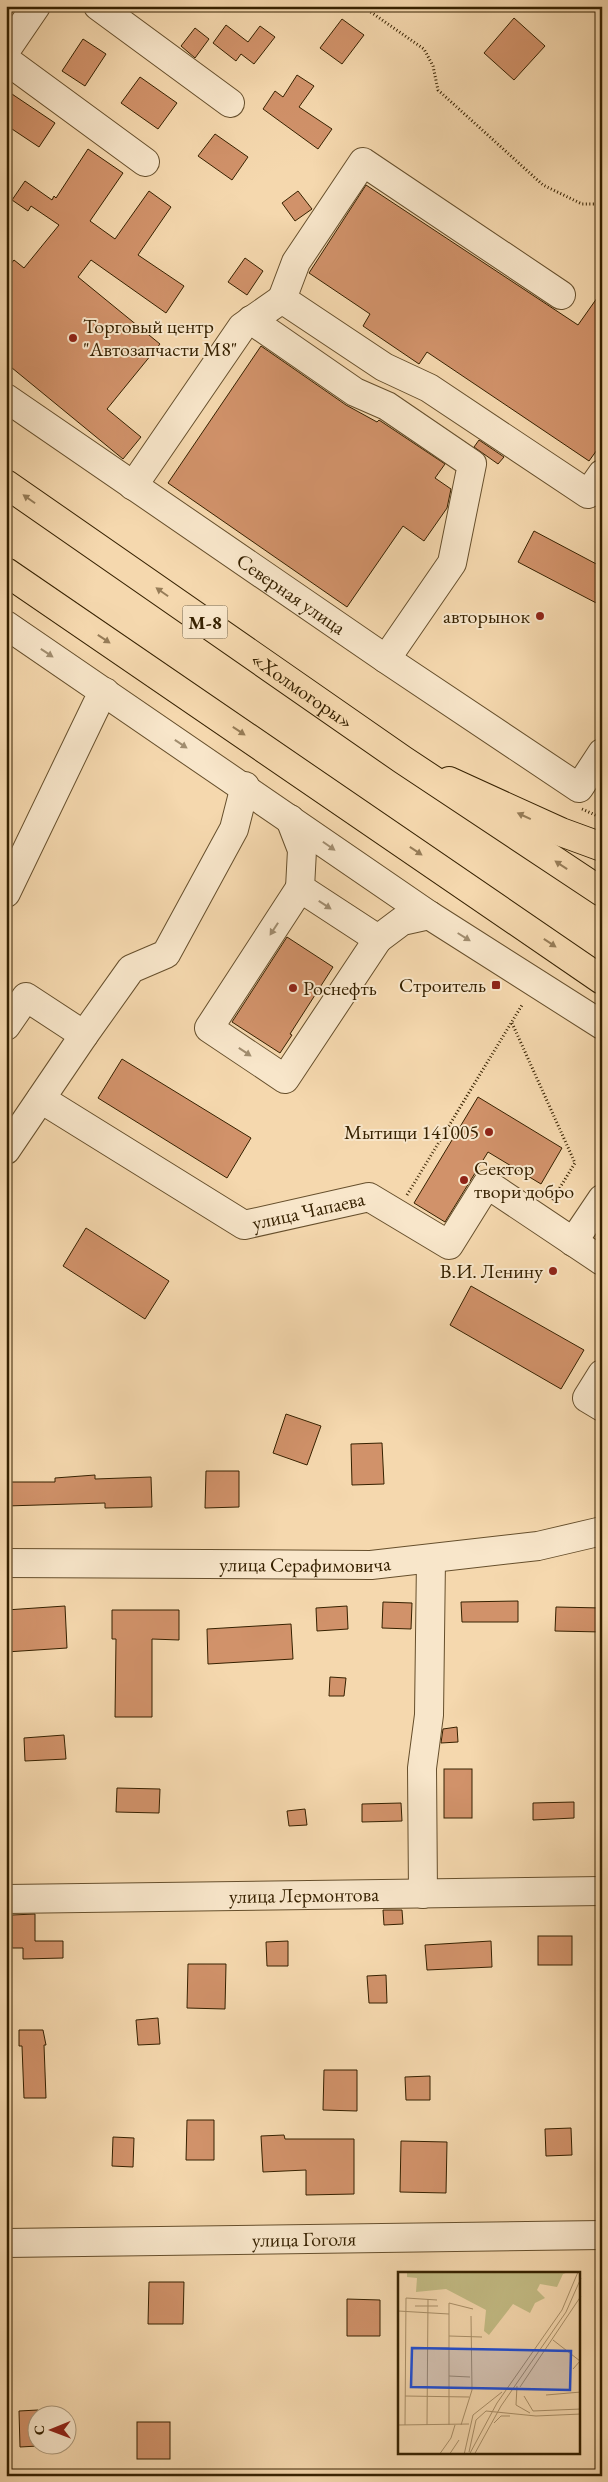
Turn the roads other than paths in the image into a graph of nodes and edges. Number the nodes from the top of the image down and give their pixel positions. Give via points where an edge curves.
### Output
1 (36, 6) edge
2 (98, 6) edge
3 (6, 50) edge
4 (6, 60) edge
5 (230, 103) dead end
6 (145, 162) dead end
7 (561, 295) dead end
8 (282, 299) junction
9 (252, 320) junction
10 (6, 398) edge
11 (602, 474) edge
12 (6, 484) edge
13 (133, 486) junction
14 (6, 572) edge
15 (6, 625) edge
16 (386, 659) junction
17 (105, 692) junction
18 (600, 759) edge
19 (403, 760) junction
20 (245, 786) junction
21 (290, 819) junction
22 (602, 847) edge
23 (300, 888) junction
24 (602, 892) edge
25 (6, 893) edge
26 (429, 915) junction
27 (378, 939) junction
28 (602, 980) edge
29 (602, 1025) edge
30 (6, 1026) edge
31 (84, 1035) junction
32 (41, 1100) junction
33 (6, 1150) edge
34 (602, 1199) edge
35 (573, 1242) junction
36 (602, 1261) edge
37 (602, 1374) edge
38 (602, 1408) edge
39 (602, 1531) edge
40 (431, 1559) junction
41 (6, 1563) edge
42 (602, 1891) edge
43 (423, 1894) junction
44 (6, 1899) edge
45 (602, 2235) edge
46 (6, 2243) edge

1 - 3 street
2 - 5 street
4 - 6 street
7 - 8 street via 363,162 296,262
8 - 9 street
8 - 11 street via 384,367 429,388 588,494
9 - 13 street via 242,327
9 - 16 street via 355,392 388,406 472,464 452,563
10 - 13 street, Северная улица
19 -> 12 main road, «Холмогоры» / М-8
13 - 16 street, Северная улица
14 -> 28 main road
15 -> 17 street
16 - 18 street, Северная улица via 579,788
17 -> 20 street
17 - 25 street
22 -> 19 main road via 560,832
24 -> 19 main road, «Холмогоры» / М-8
20 - 21 street
20 - 31 street via 234,829 166,954 131,968
21 - 23 street via 302,850
21 -> 26 street
23 -> 27 street
23 -> 27 street via 208,1028 285,1079
26 - 27 street via 402,921
26 -> 29 street
30 - 31 street via 26,997
31 - 32 street
32 - 33 street
32 - 35 street, улица Чапаева via 244,1226 370,1197 450,1245 487,1184
34 - 35 street
35 - 36 street, улица Чапаева
37 - 38 street via 587,1398
39 - 40 street, улица Серафимовича via 538,1546
40 - 41 street, улица Серафимовича via 371,1565
40 - 43 street via 429,1715 422,1768
42 - 43 street, улица Лермонтова
43 - 44 street, улица Лермонтова
45 - 46 street, улица Гоголя

